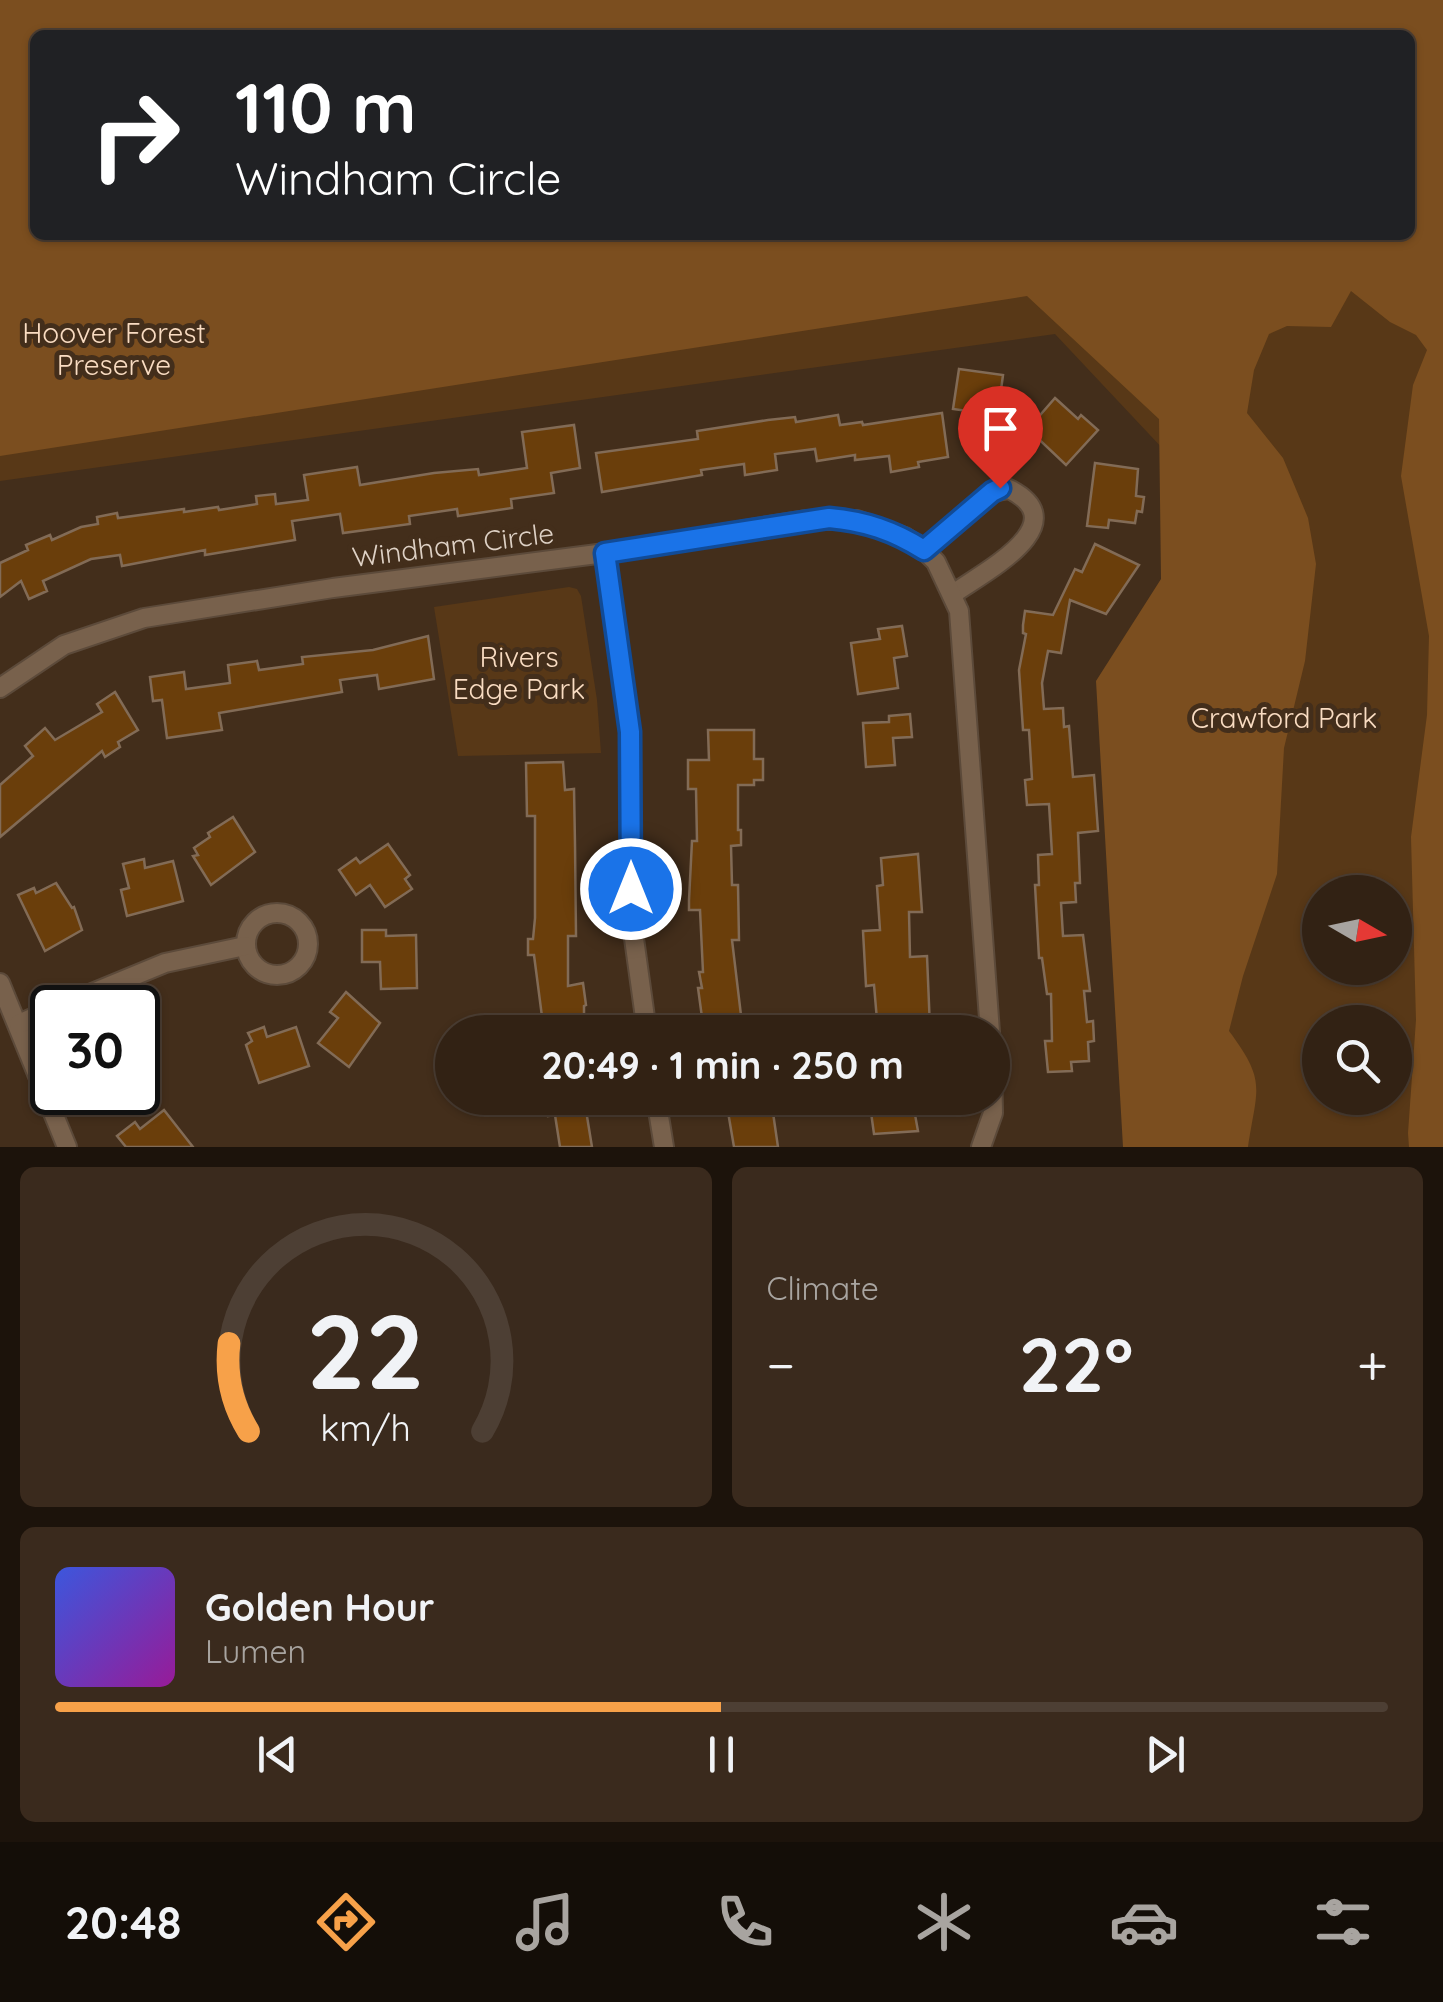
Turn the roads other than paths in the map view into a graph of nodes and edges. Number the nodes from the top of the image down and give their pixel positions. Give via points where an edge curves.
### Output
1 (924, 550) junction
2 (605, 553) junction
3 (953, 594) junction
4 (0, 688) edge
5 (245, 946) dead end
6 (0, 983) edge
7 (104, 985) edge
8 (644, 1015) edge
9 (989, 1015) edge
10 (30, 1019) edge
11 (19, 1024) junction
12 (659, 1115) edge
13 (992, 1115) edge
14 (66, 1147) edge
15 (664, 1147) edge
16 (981, 1147) edge

1 - 2 street, Windham Circle via 879,527 829,518
1 - 3 street, Windham Circle
1 - 3 street via 992,492 1010,490 1026,502 1034,522 1028,540
2 - 4 street, Windham Circle via 144,618 64,645
2 - 8 street via 630,732 632,924
3 - 9 street, Windham Circle via 964,645
5 - 7 street
6 - 11 street
10 - 11 street
11 - 14 street
12 - 15 street
13 - 16 street

